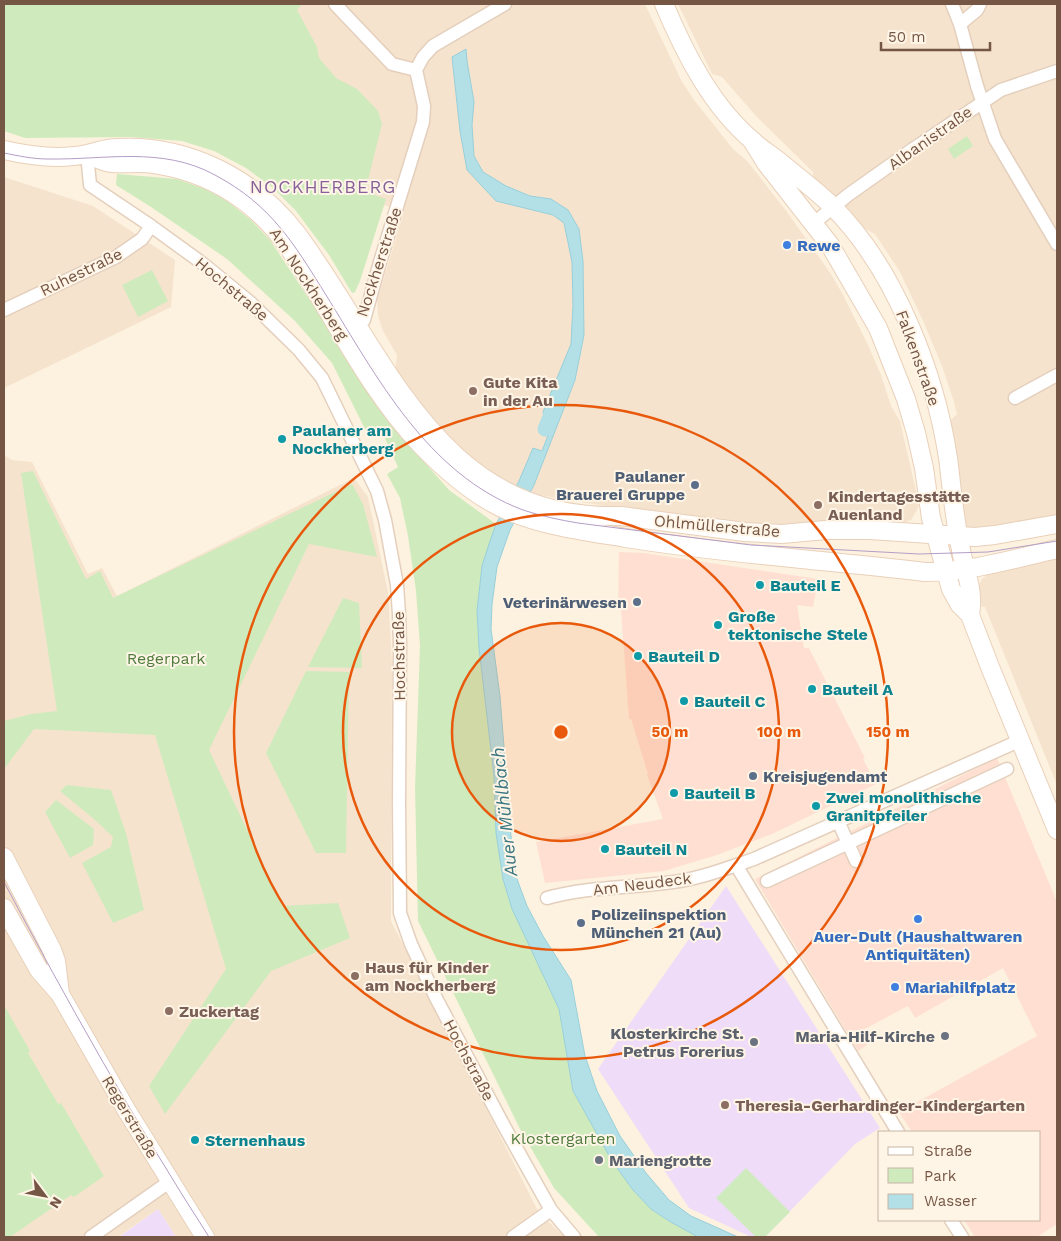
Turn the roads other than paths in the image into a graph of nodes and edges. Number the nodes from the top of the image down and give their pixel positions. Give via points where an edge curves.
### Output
1 (335, 4) edge
2 (505, 4) edge
3 (664, 4) edge
4 (952, 4) edge
5 (980, 4) edge
6 (960, 24) junction
7 (416, 70) junction
8 (1057, 70) edge
9 (982, 102) junction
10 (753, 142) junction
11 (4, 150) edge
12 (87, 154) junction
13 (833, 208) junction
14 (814, 223) junction
15 (152, 226) junction
16 (1057, 244) edge
17 (4, 310) edge
18 (356, 325) junction
19 (1057, 376) edge
20 (1015, 398) dead end
21 (475, 472) joint
22 (480, 495) joint
23 (1057, 524) edge
24 (936, 534) junction
25 (958, 536) junction
26 (1057, 549) edge
27 (966, 569) junction
28 (946, 572) junction
29 (970, 615) junction
30 (1021, 740) junction
31 (1007, 769) dead end
32 (838, 821) junction
33 (1057, 830) edge
34 (848, 844) junction
35 (4, 858) edge
36 (856, 861) dead end
37 (736, 865) junction
38 (767, 881) dead end
39 (547, 898) dead end
40 (4, 908) edge
41 (60, 994) junction
42 (897, 1131) edge
43 (169, 1182) junction
44 (551, 1210) junction
45 (953, 1221) edge
46 (91, 1237) edge
47 (205, 1237) edge
48 (513, 1237) edge
49 (574, 1237) edge
50 (962, 1237) edge

1 - 7 street via 392,64
2 - 7 street via 433,46
3 - 10 main road, Falkenstraße via 699,74 717,101
4 - 6 street
5 - 6 street
6 - 9 street
7 - 18 street, Nockherstraße via 424,114 364,320
8 - 9 street, Albanistraße via 1001,90
9 - 13 street, Albanistraße
9 - 16 street via 995,139
10 - 13 main road, Falkenstraße
10 - 14 main road, Falkenstraße
11 - 12 main road, Am Nockherberg via 39,156
12 - 15 street, Hochstraße via 90,186
12 - 18 main road, Am Nockherberg via 118,148 170,152 207,164 242,181 290,225
12 - 22 main road, Am Nockherberg via 110,163 152,164 192,172 226,188 253,207 293,253 398,419 443,467
13 - 14 street, Albanistraße
13 - 25 main road, Falkenstraße via 869,252 886,280 920,352 936,403 948,459
14 - 24 main road, Falkenstraße via 878,328 892,360 916,433
15 - 17 street, Ruhestraße via 142,239 116,257
15 - 44 street, Hochstraße via 251,303 299,350 322,378 377,491 397,585 400,913 436,998
18 - 21 main road, Am Nockherberg via 412,409 439,440
19 - 20 street
21 - 24 main road, Ohlmüllerstraße via 523,500 600,517 621,516 782,534 870,530
22 - 28 main road, Ohlmüllerstraße via 511,512 554,526 636,540 798,560
23 - 25 main road, Ohlmüllerstraße via 995,535
24 - 25 main road, Ohlmüllerstraße
24 - 28 main road
25 - 27 main road, Falkenstraße
26 - 27 main road, Ohlmüllerstraße
27 - 28 main road, Ohlmüllerstraße
27 - 29 main road via 971,587
28 - 29 main road via 951,589
29 - 30 main road
30 - 32 street
30 - 33 main road
31 - 34 street
32 - 34 street
32 - 37 street
34 - 36 street
34 - 38 street
35 - 41 main road, Regerstraße via 52,950
37 - 39 street, Am Neudeck via 667,883
37 - 42 street
40 - 41 main road, Regerstraße via 39,970
41 - 43 main road, Regerstraße
43 - 46 street
43 - 47 main road, Regerstraße
44 - 48 street
44 - 49 street, Hochstraße
45 - 50 street

